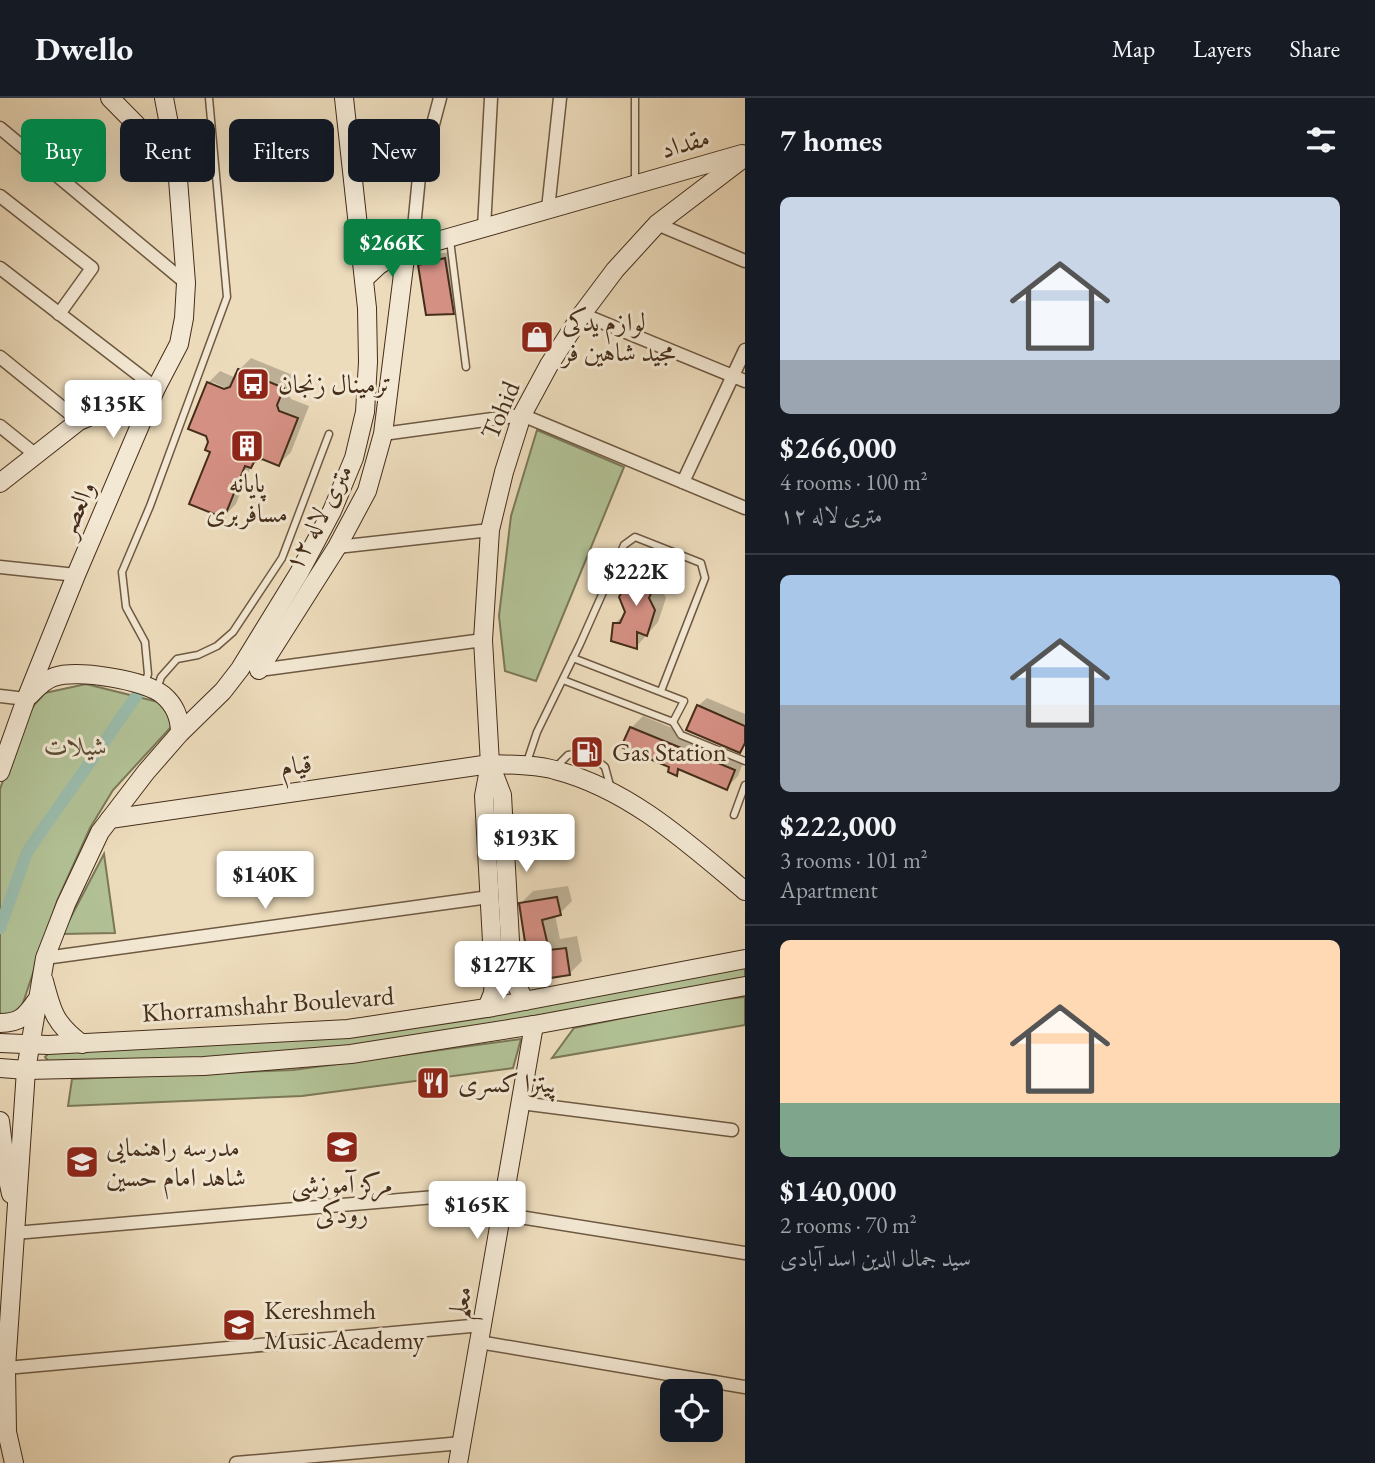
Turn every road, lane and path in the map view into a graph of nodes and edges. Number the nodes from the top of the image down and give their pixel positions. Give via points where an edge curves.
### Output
1 (110, 98) edge
2 (164, 98) edge
3 (209, 98) edge
4 (344, 98) edge
5 (440, 98) edge
6 (491, 98) edge
7 (560, 98) edge
8 (635, 98) edge
9 (131, 119) edge
10 (168, 119) edge
11 (0, 128) edge
12 (745, 155) edge
13 (178, 182) edge
14 (635, 184) junction
15 (0, 196) edge
16 (548, 209) junction
17 (657, 224) junction
18 (484, 228) junction
19 (359, 235) junction
20 (449, 238) junction
21 (406, 250) junction
22 (745, 261) edge
23 (0, 268) edge
24 (364, 279) junction
25 (186, 283) junction
26 (59, 314) junction
27 (582, 314) junction
28 (745, 350) edge
29 (0, 357) edge
30 (466, 367) dead end
31 (739, 379) edge
32 (156, 388) junction
33 (522, 415) junction
34 (79, 421) junction
35 (0, 426) edge
36 (329, 434) dead end
37 (383, 434) junction
38 (36, 455) junction
39 (683, 482) junction
40 (0, 483) edge
41 (745, 508) edge
42 (490, 530) junction
43 (337, 547) junction
44 (0, 566) edge
45 (76, 575) junction
46 (483, 640) junction
47 (573, 658) junction
48 (259, 670) joint
49 (563, 680) junction
50 (151, 688) junction
51 (661, 691) junction
52 (0, 696) edge
53 (26, 699) junction
54 (673, 722) junction
55 (180, 733) junction
56 (745, 761) edge
57 (490, 764) junction
58 (525, 767) junction
59 (553, 769) junction
60 (0, 772) edge
61 (745, 785) edge
62 (612, 790) junction
63 (734, 815) dead end
64 (110, 819) junction
65 (745, 891) edge
66 (489, 897) junction
67 (745, 960) edge
68 (44, 967) junction
69 (512, 977) junction
70 (494, 978) junction
71 (745, 986) edge
72 (37, 999) junction
73 (525, 1001) junction
74 (487, 1008) junction
75 (0, 1023) edge
76 (534, 1025) junction
77 (0, 1043) edge
78 (82, 1044) junction
79 (30, 1045) junction
80 (0, 1068) edge
81 (26, 1070) junction
82 (520, 1103) junction
83 (0, 1121) edge
84 (732, 1130) dead end
85 (505, 1191) junction
86 (501, 1213) junction
87 (16, 1214) junction
88 (15, 1233) junction
89 (745, 1252) edge
90 (481, 1334) junction
91 (5, 1368) junction
92 (745, 1387) edge
93 (461, 1443) junction
94 (14, 1463) edge
95 (236, 1463) edge
96 (458, 1463) edge

1 - 9 main road
2 - 10 main road, والعصر
3 - 50 lane via 228,297 122,572 126,607 145,642
4 - 19 main road
5 - 21 street
6 - 18 street
7 - 16 street
8 - 14 lane
11 - 25 street
12 - 14 main road, مقداد
12 - 17 main road, Tohid
13 - 25 main road, والعصر
14 - 16 main road, مقداد
15 - 26 street via 92,268
16 - 18 main road, مقداد
17 - 22 street
17 - 27 main road, Tohid
18 - 20 main road, مقداد
19 - 21 main road
19 - 24 main road
20 - 21 main road, مقداد
20 - 30 lane
21 - 24 main road via 379,264
21 - 37 main road, ۱۲ متری لاله
23 - 26 street
24 - 55 main road via 368,362 365,412 354,458 299,573 240,669
25 - 32 main road, والعصر via 178,344
26 - 32 street
27 - 31 street
27 - 33 main road, Tohid
28 - 31 street
29 - 34 street
31 - 39 street
32 - 34 main road
32 - 45 main road, والعصر
33 - 37 street
33 - 39 street
33 - 42 main road, Tohid
34 - 38 main road
35 - 38 street
36 - 50 lane via 282,558 233,632 207,651 177,659
37 - 43 main road, ۱۲ متری لاله via 367,491
38 - 40 main road
39 - 41 street
42 - 43 street
42 - 46 main road, Tohid
43 - 48 main road, ۱۲ متری لاله
44 - 45 street
45 - 53 main road, والعصر
46 - 48 street
46 - 57 main road, Tohid
47 - 49 lane
47 - 51 lane
47 - 51 lane via 624,545 635,537 701,563 705,578
49 - 54 lane
49 - 58 lane
50 - 53 main road via 70,674 42,683
50 - 55 main road via 171,703
51 - 54 lane via 684,701
52 - 53 street
53 - 60 main road, والعصر
54 - 56 lane via 681,735
55 - 64 main road
57 - 58 main road, قیام
57 - 64 main road, قیام
57 - 66 main road, Tohid via 484,796
57 - 69 main road, Tohid via 502,795
58 - 59 main road, قیام
59 - 62 main road, قیام
59 - 62 lane via 568,755 587,752 605,767
61 - 63 lane
62 - 65 main road, قیام via 688,842
64 - 68 main road via 65,904
66 - 68 street
66 - 70 main road, Tohid
67 - 73 main road, Khorramshahr Boulevard
68 - 72 main road
68 - 78 main road via 54,1017
69 - 70 main road via 499,982
69 - 73 main road, Tohid
70 - 74 main road, Tohid
71 - 76 main road, Khorramshahr Boulevard
72 - 75 main road via 24,1018
72 - 79 main road
73 - 74 main road, Khorramshahr Boulevard
74 - 78 main road, Khorramshahr Boulevard via 348,1029
76 - 81 main road, Khorramshahr Boulevard via 351,1054 204,1066
76 - 82 main road, معلم
77 - 79 main road, Khorramshahr Boulevard
78 - 79 main road, Khorramshahr Boulevard
79 - 81 main road
80 - 81 main road, Khorramshahr Boulevard
81 - 87 main road
82 - 84 street
82 - 85 main road, معلم
83 - 87 main road
85 - 86 main road, معلم
85 - 88 street
86 - 89 street
86 - 90 main road, معلم
87 - 88 main road
88 - 91 main road
90 - 91 street
90 - 92 street
90 - 93 main road, معلم
91 - 94 main road via 7,1432
93 - 95 street
93 - 96 main road, معلم

